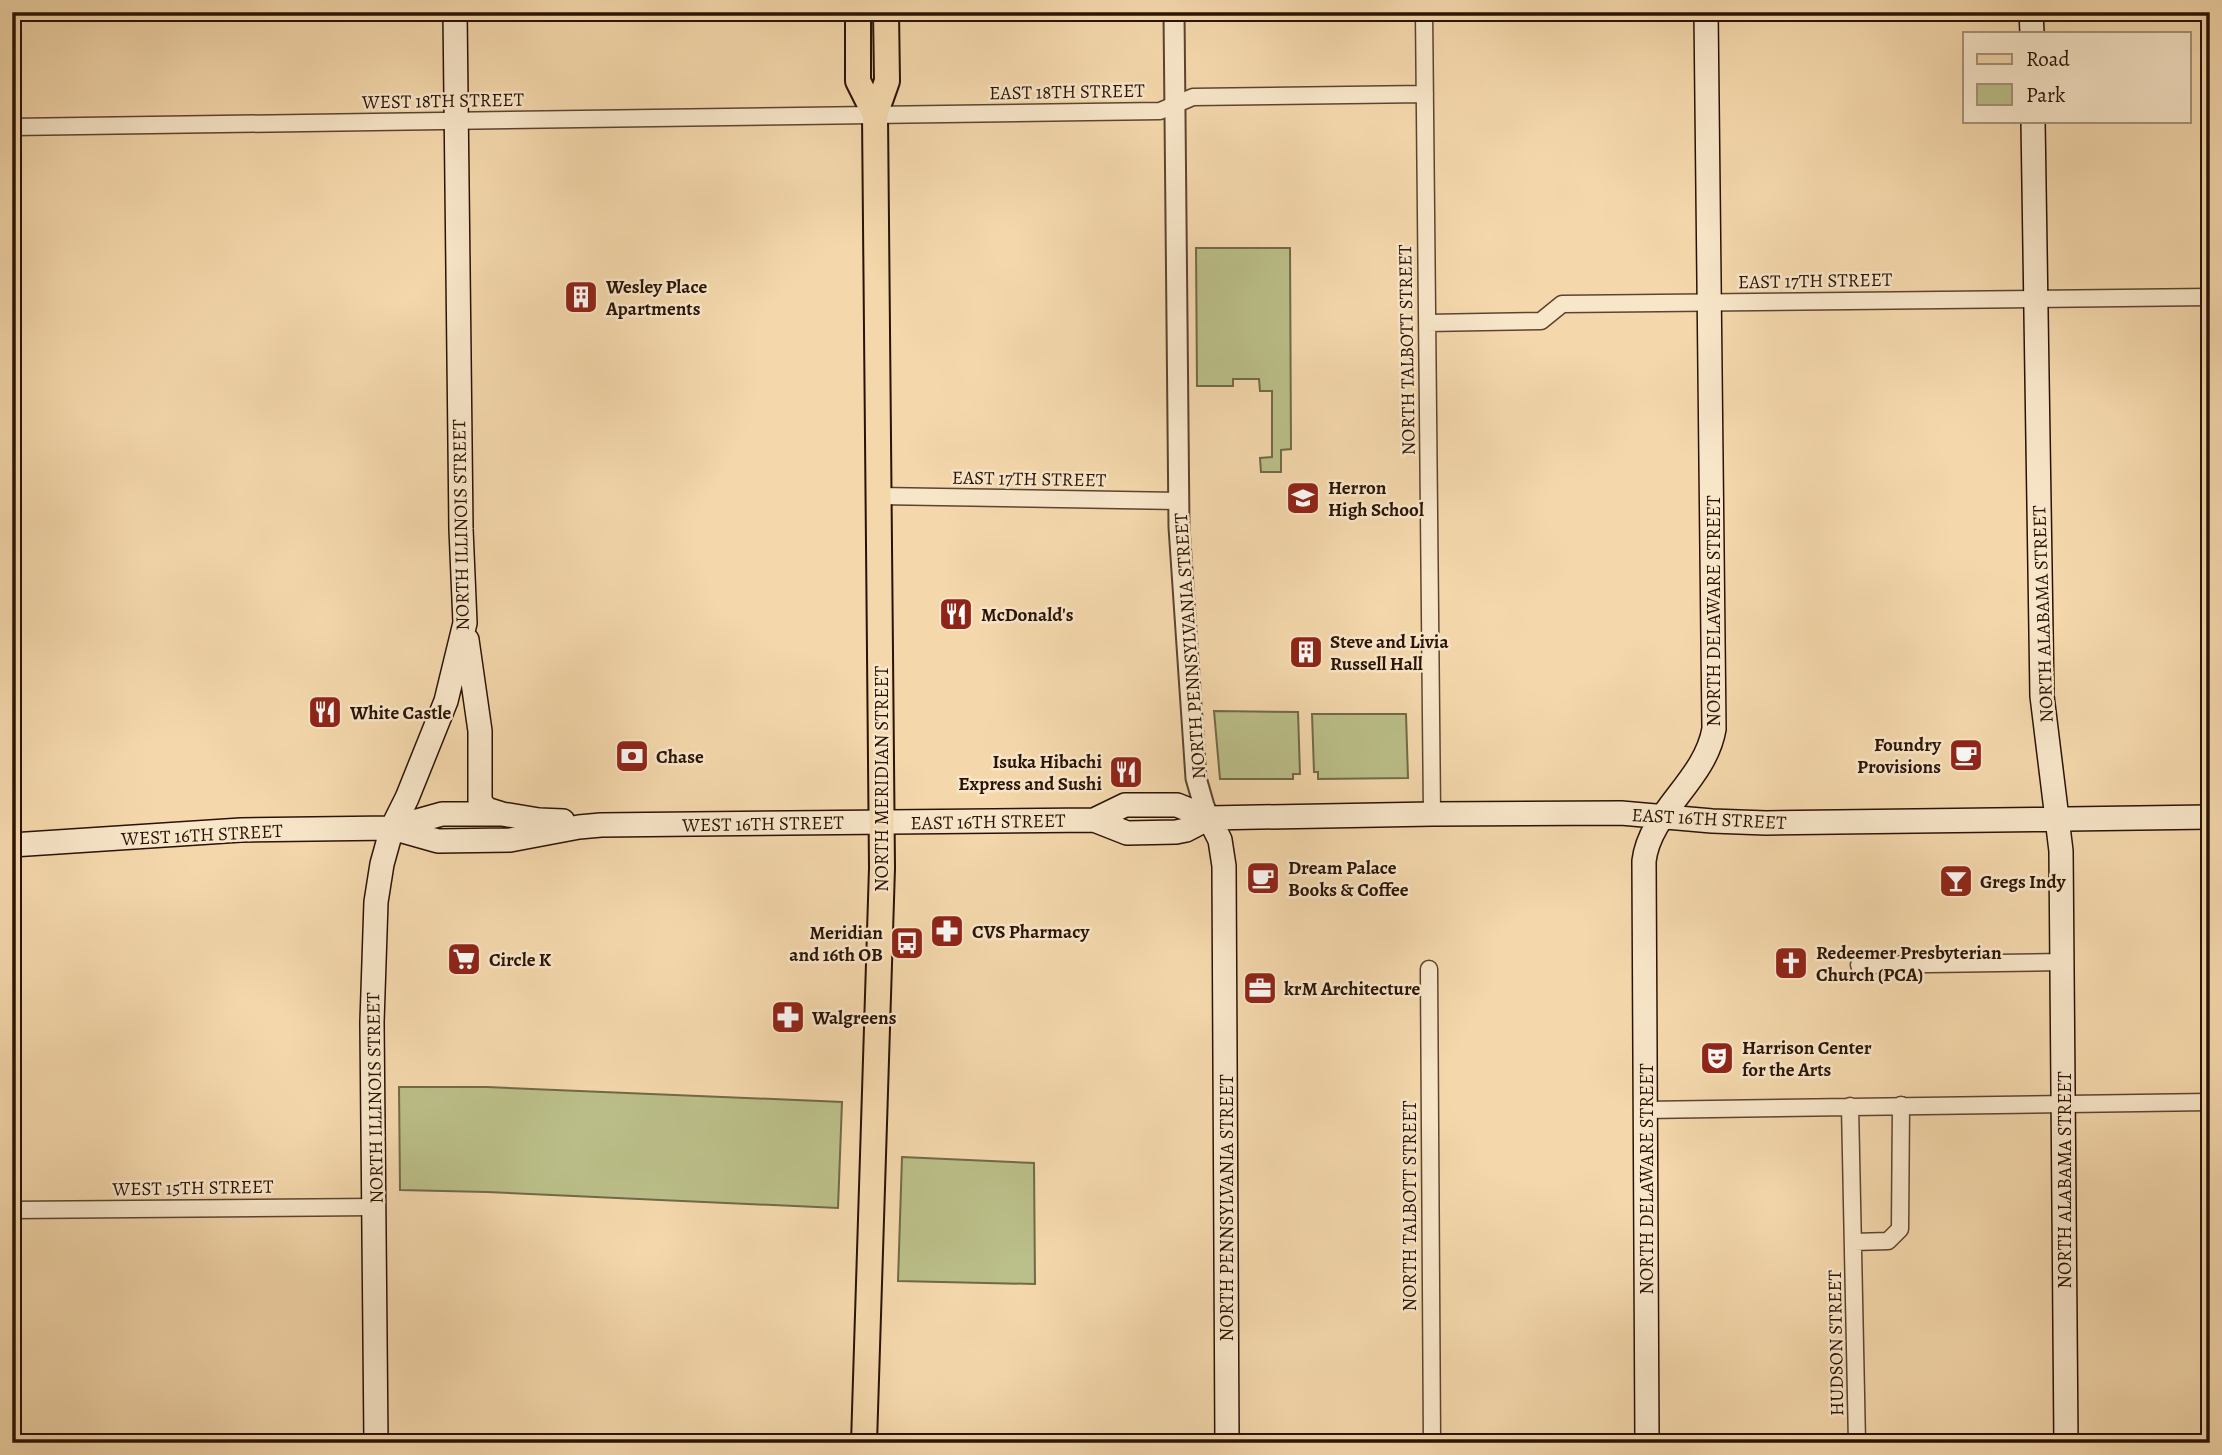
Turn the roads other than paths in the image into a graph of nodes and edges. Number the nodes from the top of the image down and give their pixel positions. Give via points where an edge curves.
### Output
1 (455, 12) edge
2 (858, 12) edge
3 (887, 12) edge
4 (1174, 12) edge
5 (1424, 12) edge
6 (1706, 12) edge
7 (2031, 12) edge
8 (2032, 32) edge
9 (1425, 94) junction
10 (1175, 105) junction
11 (875, 115) junction
12 (456, 121) junction
13 (2033, 122) edge
14 (12, 127) edge
15 (2210, 297) edge
16 (2036, 299) junction
17 (1710, 303) junction
18 (1427, 323) junction
19 (879, 496) junction
20 (1179, 501) junction
21 (465, 623) junction
22 (502, 814) junction
23 (1432, 814) junction
24 (1663, 817) junction
25 (2210, 817) edge
26 (1209, 818) junction
27 (2058, 818) junction
28 (882, 822) junction
29 (601, 825) junction
30 (392, 828) junction
31 (12, 845) edge
32 (2063, 962) junction
33 (1859, 965) dead end
34 (1429, 968) dead end
35 (2210, 1102) edge
36 (2064, 1104) junction
37 (1900, 1105) junction
38 (1850, 1106) junction
39 (1645, 1110) junction
40 (375, 1207) junction
41 (12, 1210) edge
42 (1854, 1242) junction
43 (376, 1443) edge
44 (864, 1443) edge
45 (1227, 1443) edge
46 (1432, 1443) edge
47 (1647, 1443) edge
48 (1857, 1443) edge
49 (2066, 1443) edge

1 - 12 main road, NORTH ILLINOIS STREET
2 - 11 main road, NORTH MERIDIAN STREET via 858,81
3 - 11 main road, NORTH MERIDIAN STREET via 887,81
4 - 10 street, NORTH PENNSYLVANIA STREET
5 - 9 street, NORTH TALBOTT STREET
6 - 17 main road, NORTH DELAWARE STREET
7 - 8 main road
9 - 10 street, EAST 18TH STREET via 1193,97
9 - 18 street, NORTH TALBOTT STREET
10 - 11 street, EAST 18TH STREET via 1160,111
10 - 20 street, NORTH PENNSYLVANIA STREET
11 - 12 street, WEST 18TH STREET
11 - 19 main road, NORTH MERIDIAN STREET
12 - 14 street, WEST 18TH STREET
12 - 21 main road, NORTH ILLINOIS STREET
13 - 16 main road, NORTH ALABAMA STREET
15 - 16 street, EAST 17TH STREET
16 - 17 street, EAST 17TH STREET
16 - 27 main road, NORTH ALABAMA STREET via 2043,721
17 - 18 street, EAST 17TH STREET via 1562,304 1541,321
17 - 24 main road, NORTH DELAWARE STREET via 1714,729 1704,759
18 - 23 street, NORTH TALBOTT STREET
19 - 20 street, EAST 17TH STREET
19 - 28 main road, NORTH MERIDIAN STREET
20 - 26 street, NORTH PENNSYLVANIA STREET via 1196,778
21 - 22 main road via 480,731 480,801 486,809
21 - 30 main road, NORTH ILLINOIS STREET via 446,701
22 - 29 main road, WEST 16TH STREET
22 - 30 main road, WEST 16TH STREET via 442,814
23 - 24 main road, EAST 16TH STREET
23 - 26 main road, EAST 16TH STREET
24 - 27 main road, EAST 16TH STREET via 1766,823
24 - 39 main road, NORTH DELAWARE STREET via 1649,839 1644,861
25 - 27 main road, EAST 16TH STREET
26 - 28 main road, EAST 16TH STREET via 1177,805 1125,805 1094,820
26 - 45 main road, NORTH PENNSYLVANIA STREET via 1220,840 1224,866
27 - 32 main road, NORTH ALABAMA STREET
28 - 29 main road, WEST 16TH STREET
28 - 44 main road, NORTH MERIDIAN STREET
29 - 30 main road, WEST 16TH STREET via 510,840 438,841
30 - 31 main road, WEST 16TH STREET via 241,830
30 - 40 main road, NORTH ILLINOIS STREET via 374,920
32 - 33 street
32 - 36 main road, NORTH ALABAMA STREET
34 - 46 street, NORTH TALBOTT STREET
35 - 36 street
36 - 37 street
36 - 49 main road, NORTH ALABAMA STREET
37 - 38 street
37 - 42 street via 1900,1229 1888,1241
38 - 39 street
38 - 42 street, HUDSON STREET
39 - 47 main road, NORTH DELAWARE STREET
40 - 41 street, WEST 15TH STREET
40 - 43 main road, NORTH ILLINOIS STREET
42 - 48 street, HUDSON STREET

